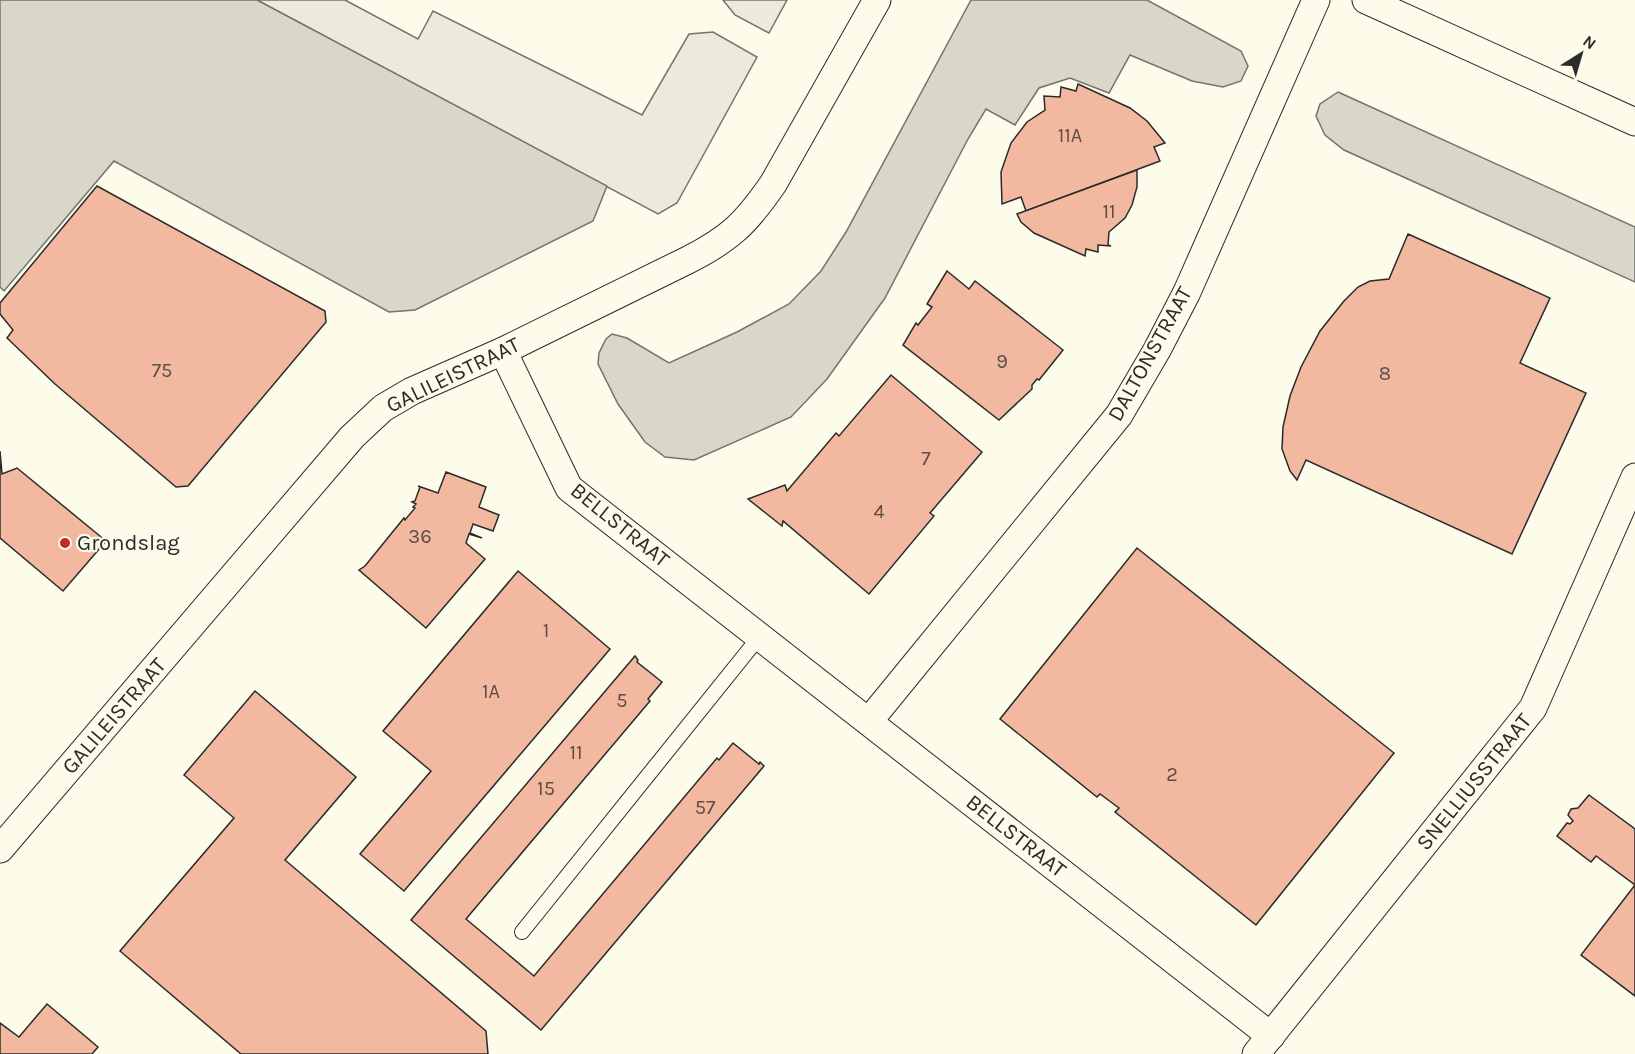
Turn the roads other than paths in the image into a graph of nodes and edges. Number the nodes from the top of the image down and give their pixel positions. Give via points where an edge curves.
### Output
1 (877, 0) edge
2 (1316, 0) edge
3 (1366, 0) edge
4 (1635, 122) edge
5 (503, 351) junction
6 (1635, 477) edge
7 (760, 636) junction
8 (869, 721) junction
9 (0, 849) edge
10 (522, 932) dead end
11 (1264, 1045) edge

1 - 5 street, GALILEISTRAAT via 773,184 736,231 705,251
2 - 8 street, DALTONSTRAAT via 1187,292 1119,415
3 - 4 street
5 - 7 street, BELLSTRAAT via 569,488
5 - 9 street, GALILEISTRAAT via 402,397 383,408 352,437
6 - 11 street, SNELLIUSSTRAAT via 1533,708
7 - 8 street, BELLSTRAAT
7 - 10 lane
8 - 11 street, BELLSTRAAT

